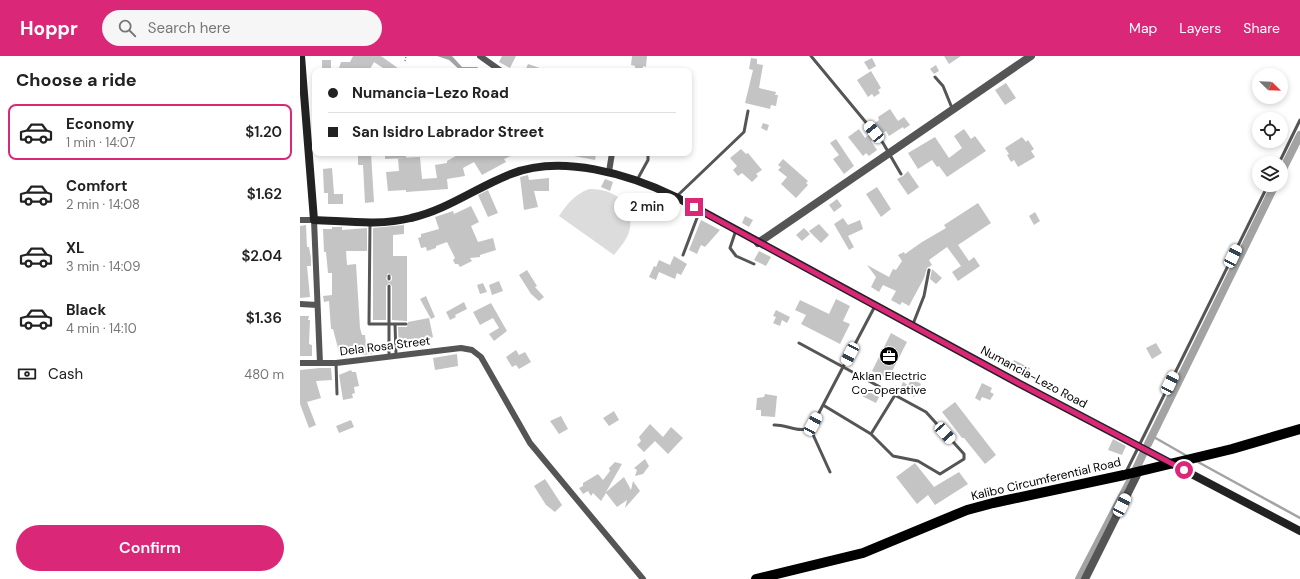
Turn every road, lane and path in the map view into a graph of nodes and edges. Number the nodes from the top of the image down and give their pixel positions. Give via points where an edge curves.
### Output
1 (301, 56) edge
2 (406, 56) edge
3 (480, 56) edge
4 (811, 56) edge
5 (1031, 56) edge
6 (405, 61) dead end
7 (497, 68) edge
8 (935, 77) dead end
9 (748, 110) dead end
10 (952, 110) junction
11 (1300, 120) edge
12 (303, 129) edge
13 (889, 153) junction
14 (612, 156) edge
15 (648, 156) edge
16 (1282, 156) edge
17 (609, 172) junction
18 (901, 174) dead end
19 (637, 180) junction
20 (1265, 192) edge
21 (676, 197) junction
22 (700, 210) junction
23 (300, 220) edge
24 (314, 220) junction
25 (370, 222) junction
26 (736, 230) junction
27 (758, 243) junction
28 (683, 254) dead end
29 (754, 264) dead end
30 (929, 270) dead end
31 (389, 286) dead end
32 (300, 304) edge
33 (317, 304) junction
34 (875, 306) junction
35 (389, 324) junction
36 (395, 324) junction
37 (406, 324) dead end
38 (913, 326) junction
39 (799, 343) dead end
40 (396, 355) junction
41 (389, 356) junction
42 (320, 362) junction
43 (336, 362) junction
44 (300, 363) edge
45 (844, 366) junction
46 (337, 394) dead end
47 (895, 395) junction
48 (823, 405) junction
49 (774, 425) dead end
50 (810, 428) junction
51 (1300, 429) edge
52 (871, 434) junction
53 (1139, 445) junction
54 (1171, 463) junction
55 (1139, 471) junction
56 (830, 472) dead end
57 (1124, 475) junction
58 (1300, 531) edge
59 (643, 579) edge
60 (756, 579) edge
61 (1085, 579) edge

1 - 12 main road
2 - 6 path
3 - 7 street
4 - 13 lane
5 - 10 street
8 - 10 lane via 943,86
9 - 21 lane via 744,132
10 - 13 street
11 - 16 lane
12 - 24 main road
13 - 18 lane
13 - 27 street
14 - 17 street
15 - 19 lane
17 - 19 main road, Numancia-Lezo Road
17 - 25 main road, Numancia-Lezo Road via 556,166 521,170 431,212 410,219
19 - 21 main road, Numancia-Lezo Road
20 - 53 lane
21 - 22 main road, Numancia-Lezo Road
22 - 26 main road, Numancia-Lezo Road
22 - 28 lane
23 - 24 street
24 - 25 main road, Numancia-Lezo Road
24 - 33 street
25 - 35 lane via 369,324
26 - 27 main road, Numancia-Lezo Road
26 - 29 lane via 730,248 736,256
27 - 34 main road, Numancia-Lezo Road
30 - 38 lane via 924,296
31 - 35 lane
32 - 33 street
33 - 42 street
34 - 38 main road, Numancia-Lezo Road
34 - 45 lane
35 - 36 lane
35 - 41 lane
36 - 37 lane
36 - 40 lane
38 - 53 main road, Numancia-Lezo Road
39 - 45 lane
40 - 41 street, Dela Rosa Street
40 - 59 street, Dela Rosa Street via 461,348 472,350 481,357 530,443
41 - 43 street, Dela Rosa Street
42 - 43 street, Dela Rosa Street
42 - 44 street, Dela Rosa Street
43 - 46 lane
45 - 47 lane
45 - 48 lane
47 - 52 lane
47 - 52 lane via 926,412 964,454 964,460 938,473 918,461 893,456
48 - 50 lane
48 - 52 lane
49 - 50 lane via 781,424 803,430
50 - 56 lane
51 - 54 main road, Kalibo Circumferential Road via 1232,449
53 - 54 main road, Numancia-Lezo Road
53 - 57 lane
54 - 55 main road, Kalibo Circumferential Road
54 - 58 main road, Numancia-Lezo Road
55 - 57 main road, Kalibo Circumferential Road
55 - 61 street
57 - 60 main road, Kalibo Circumferential Road via 993,502 863,553

